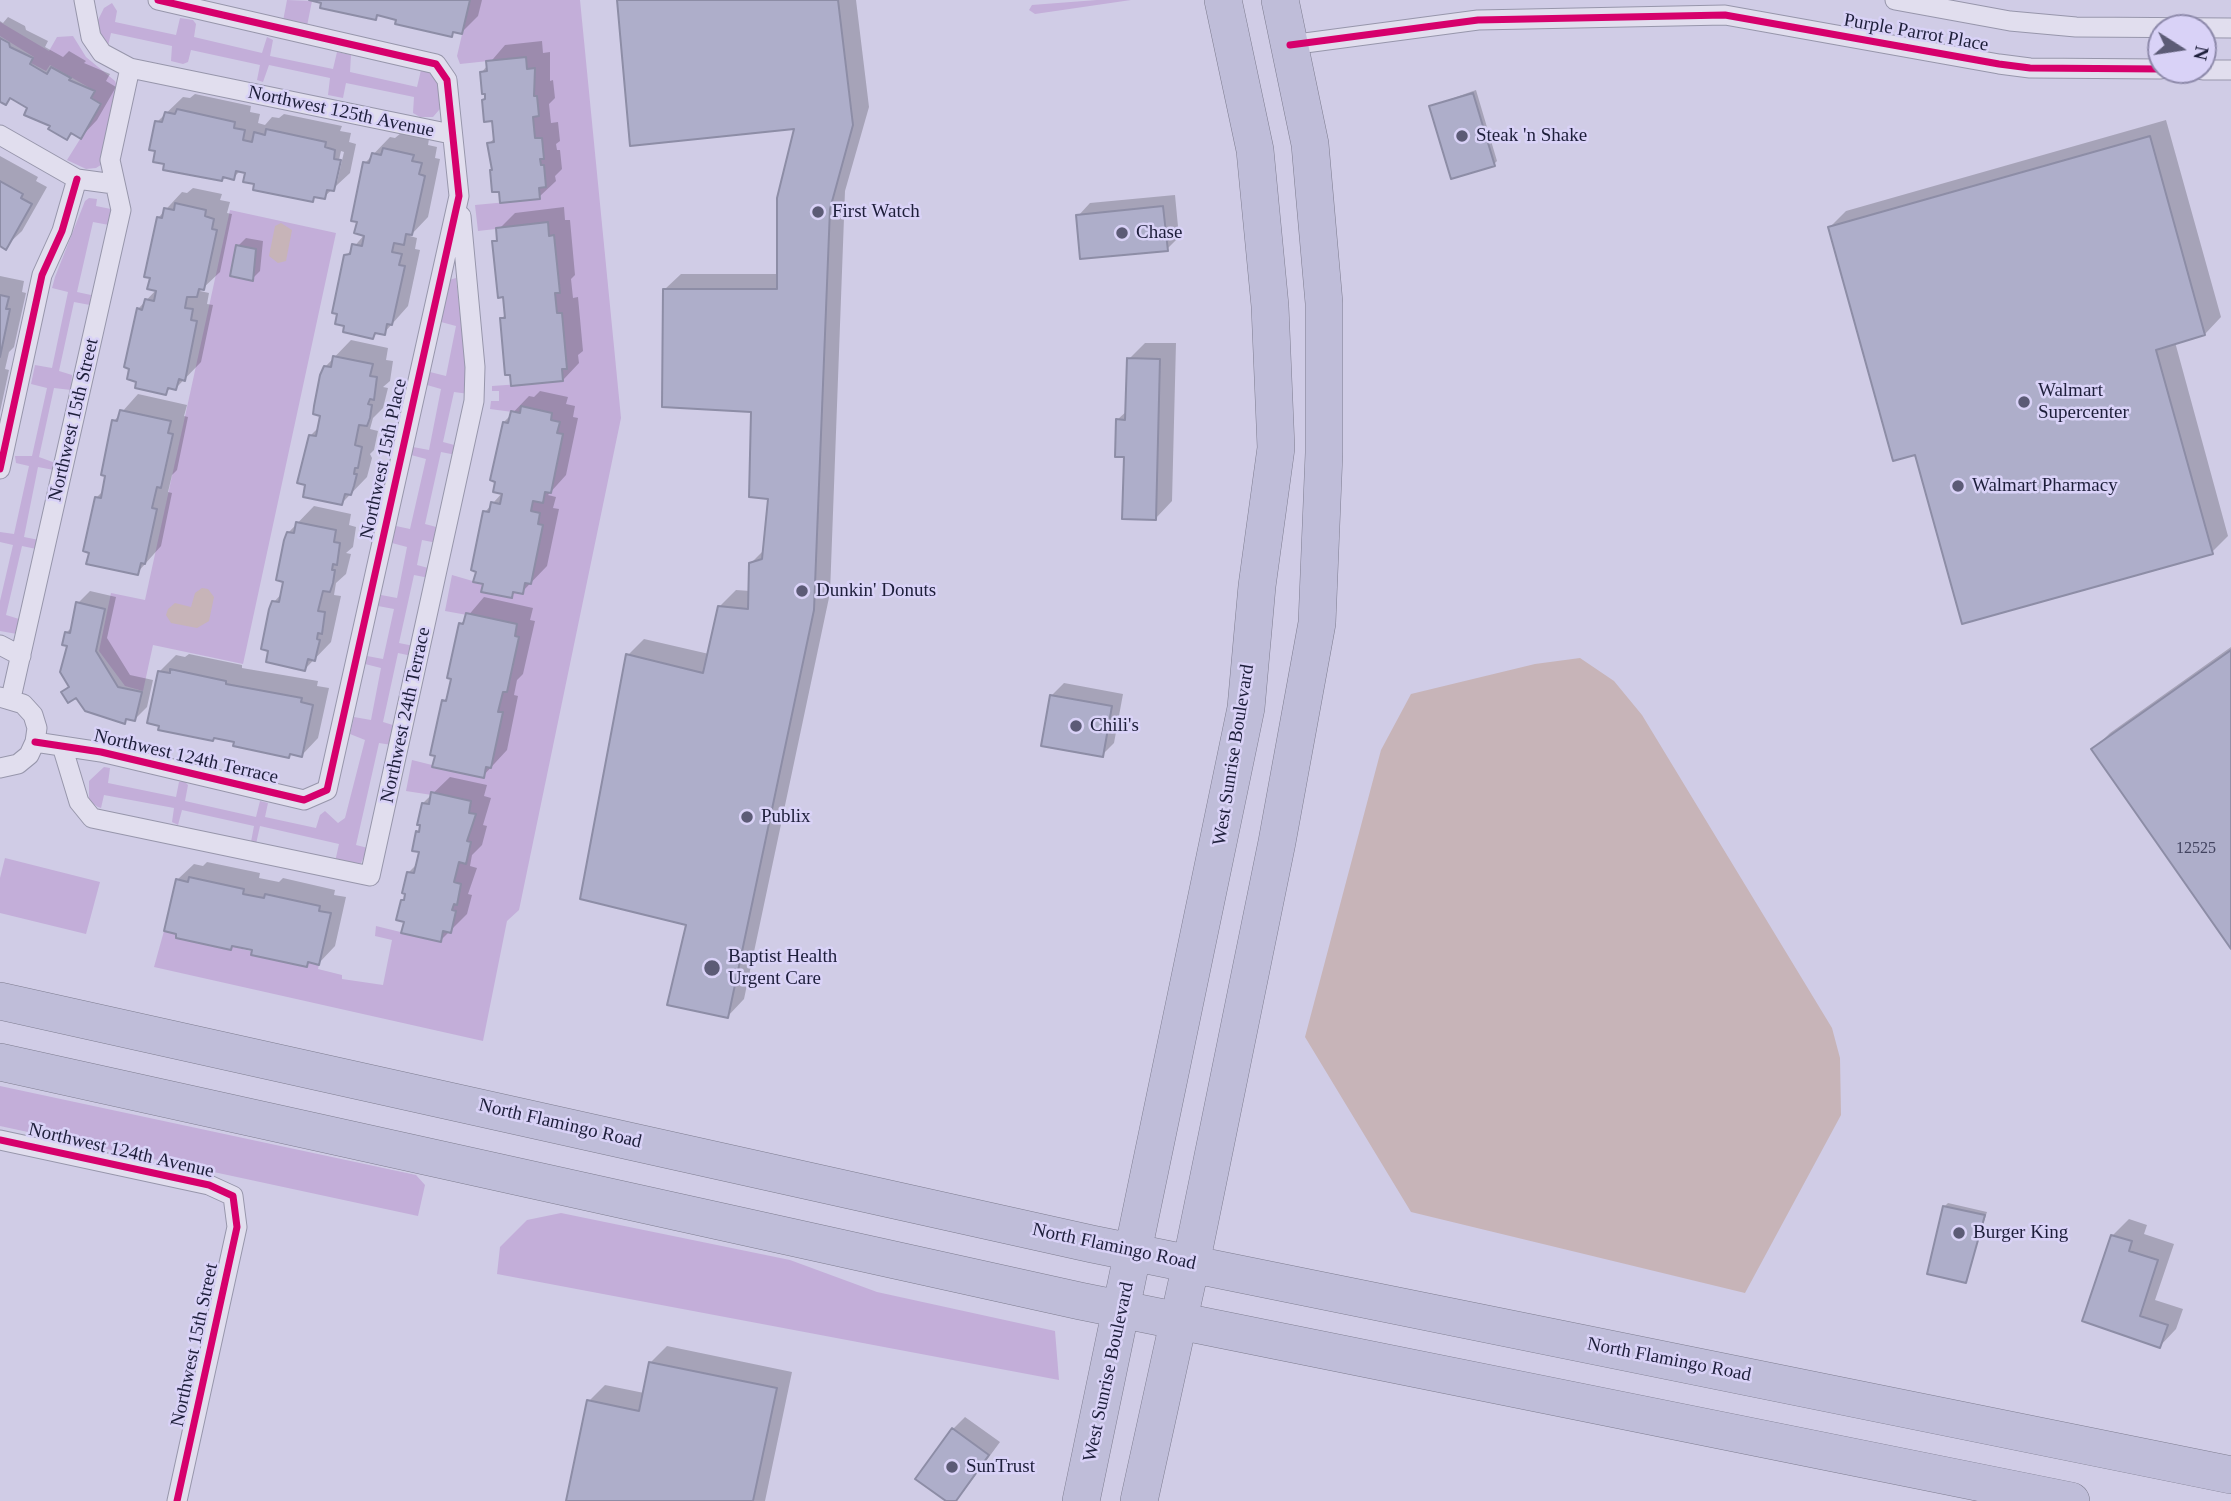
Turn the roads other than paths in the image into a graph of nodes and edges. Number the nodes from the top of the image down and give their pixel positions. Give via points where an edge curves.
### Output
1 (84, 0) edge
2 (158, 0) edge
3 (1223, 0) edge
4 (1280, 0) edge
5 (1895, 0) edge
6 (2231, 28) edge
7 (1290, 45) junction
8 (130, 68) junction
9 (2147, 69) edge
10 (451, 134) junction
11 (0, 135) edge
12 (77, 179) junction
13 (114, 184) junction
14 (459, 196) junction
15 (0, 469) edge
16 (0, 645) edge
17 (20, 656) junction
18 (5, 697) edge
19 (35, 742) junction
20 (62, 746) junction
21 (0, 768) edge
22 (327, 790) joint
23 (0, 1001) edge
24 (0, 1062) edge
25 (0, 1140) edge
26 (233, 1196) joint
27 (1135, 1253) junction
28 (1191, 1264) junction
29 (1123, 1310) junction
30 (1178, 1321) junction
31 (2231, 1475) edge
32 (177, 1501) edge
33 (1081, 1501) edge
34 (1139, 1501) edge
35 (2071, 1501) edge

1 - 8 street, Northwest 125th Avenue via 91,37 102,53
2 - 10 street, Northwest 125th Avenue via 436,64 447,80
3 - 27 highway, West Sunrise Boulevard via 1255,150 1270,306 1276,448 1246,708
4 - 7 highway
5 - 6 street, Purple Parrot Place via 2010,21 2076,27
7 - 9 street, Purple Parrot Place via 1478,20 1725,15 2030,68
7 - 28 highway via 1310,144 1324,303 1319,593 1277,842
8 - 10 street, Northwest 125th Avenue
8 - 13 street, Northwest 15th Street via 110,160
10 - 14 street, Northwest 15th Place
11 - 12 street
12 - 13 street
12 - 15 street via 62,231 41,275
13 - 17 street, Northwest 15th Street via 121,210
14 - 20 street, Northwest 24th Terrace via 474,401 370,876 92,818 79,802
14 - 22 street, Northwest 15th Place
16 - 17 street
17 - 18 street, Northwest 15th Street
18 - 19 street, Northwest 15th Street via 23,704 33,715
19 - 20 street, Northwest 124th Terrace
19 - 21 street via 18,764
20 - 22 street, Northwest 124th Terrace via 304,800
23 - 27 highway, North Flamingo Road
24 - 29 highway
25 - 26 street, Northwest 124th Avenue via 209,1185
26 - 32 street, Northwest 15th Street via 237,1227
27 - 28 highway, North Flamingo Road
27 - 29 highway, West Sunrise Boulevard
28 - 30 highway
28 - 31 highway, North Flamingo Road
29 - 30 highway
29 - 33 highway, West Sunrise Boulevard
30 - 34 highway
30 - 35 highway

